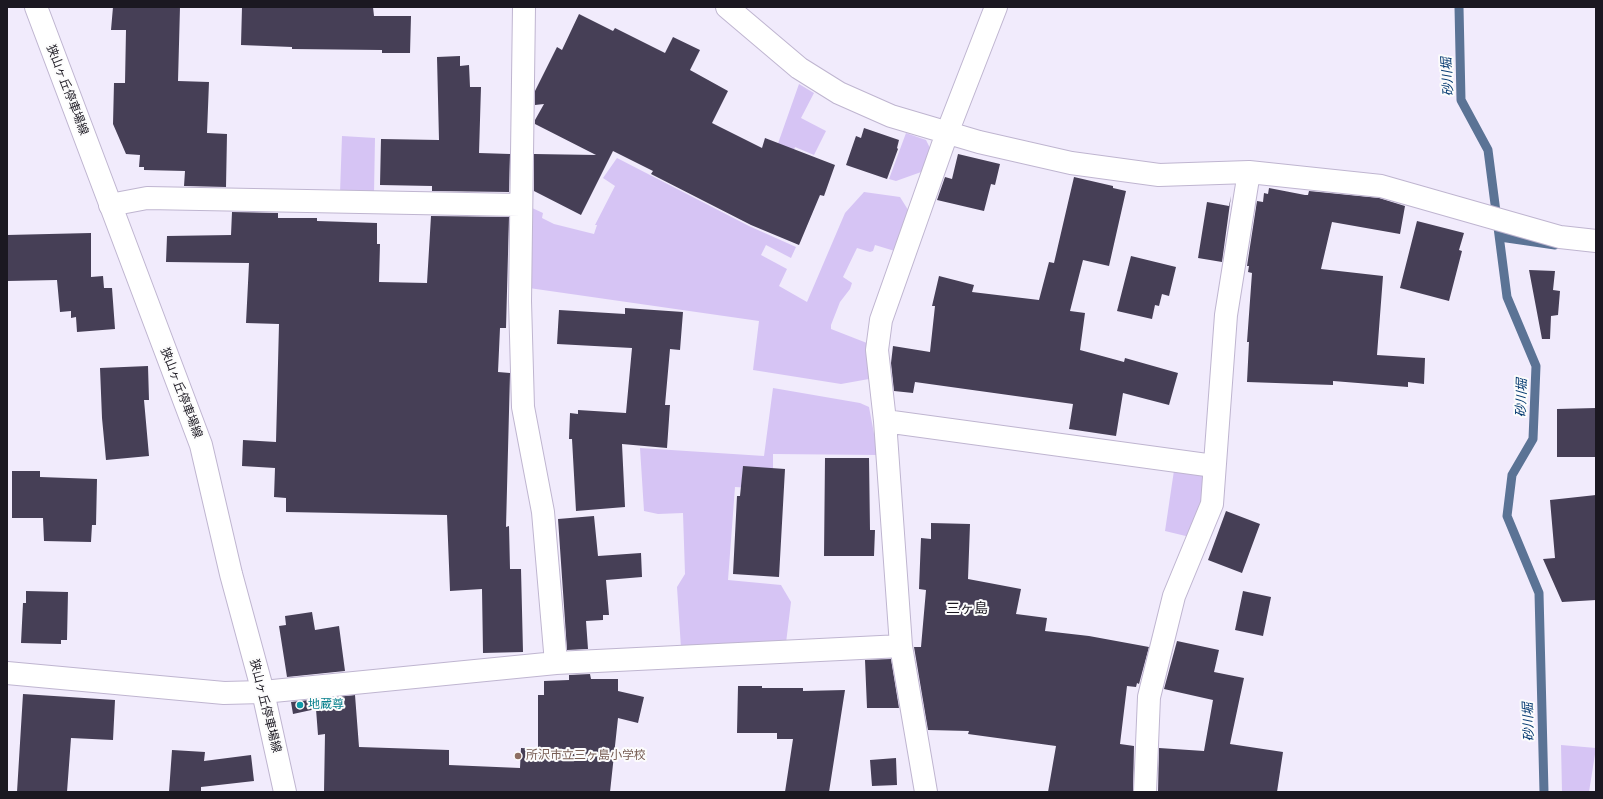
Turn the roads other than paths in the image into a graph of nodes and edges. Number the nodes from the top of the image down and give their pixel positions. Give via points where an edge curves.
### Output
1 (36, 7) edge
2 (524, 7) edge
3 (727, 7) edge
4 (996, 7) edge
5 (946, 133) junction
6 (1250, 172) junction
7 (110, 205) junction
8 (520, 205) junction
9 (1596, 241) edge
10 (885, 421) junction
11 (1214, 466) junction
12 (901, 646) junction
13 (556, 663) junction
14 (7, 673) edge
15 (263, 692) junction
16 (285, 792) edge
17 (926, 792) edge
18 (1145, 792) edge

1 - 7 street, 狭山ヶ丘停車場線
2 - 8 street
3 - 5 street via 799,68 839,93 891,116
4 - 5 street
5 - 6 street via 1071,163 1158,175
5 - 10 street via 881,320 877,350
6 - 9 street via 1381,186 1560,237
6 - 11 street via 1226,315
7 - 8 street via 147,198
7 - 15 street, 狭山ヶ丘停車場線 via 201,445 231,574
8 - 13 street via 523,407 543,512
10 - 11 street
10 - 12 street
11 - 18 street via 1212,504 1174,596 1149,697
12 - 13 street
12 - 17 street
13 - 15 street
14 - 15 street via 224,694
15 - 16 street, 狭山ヶ丘停車場線

